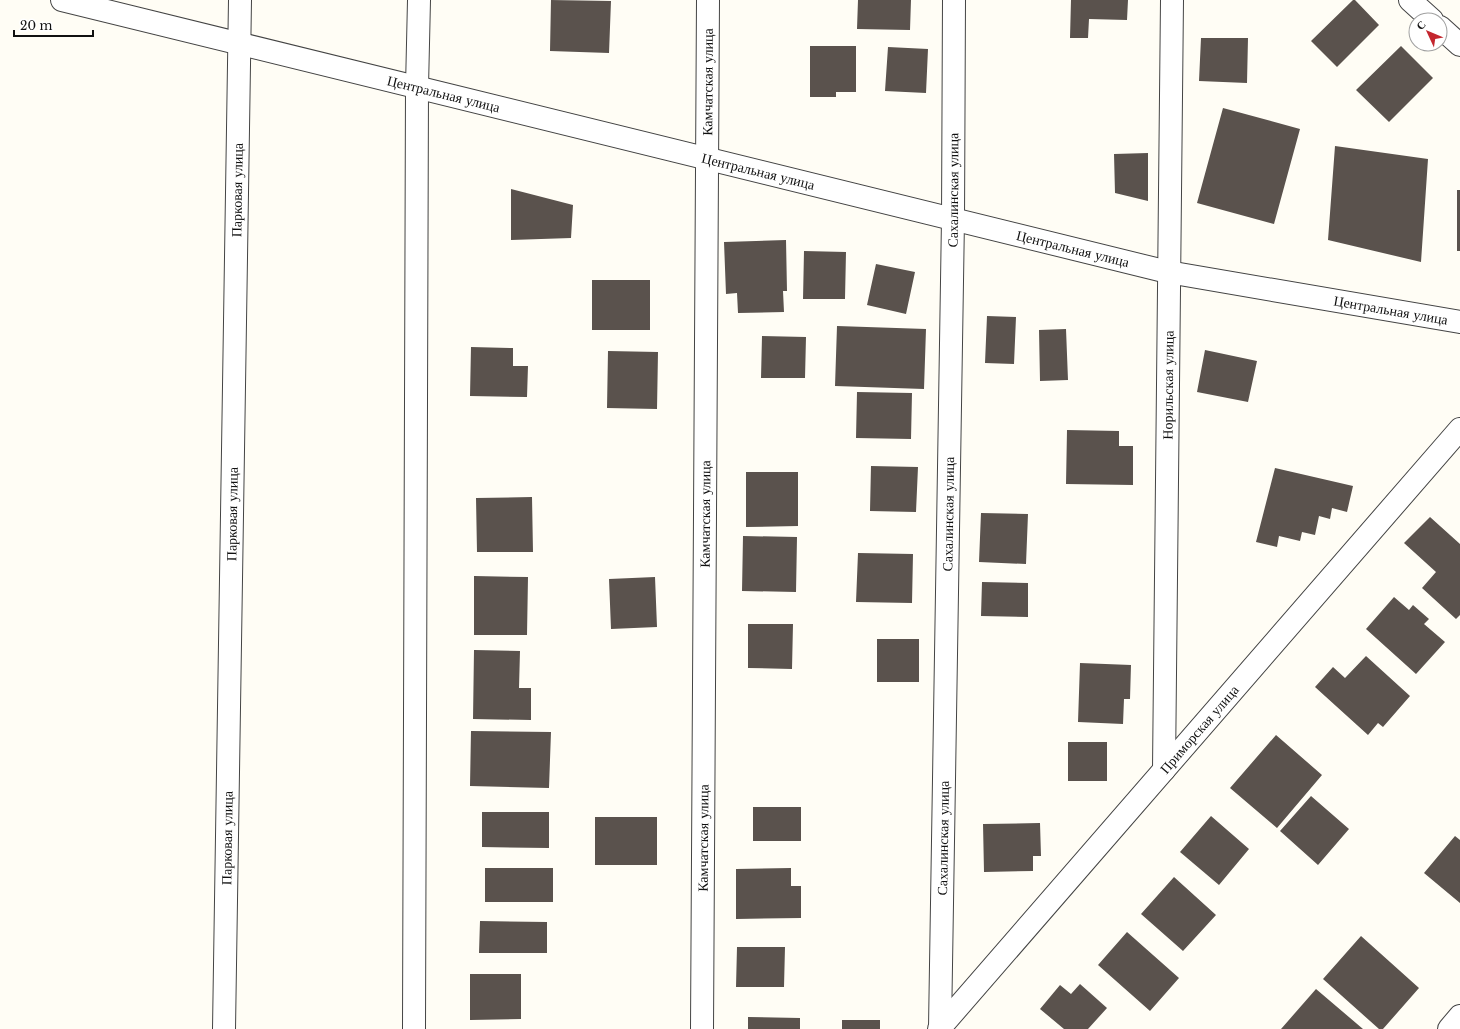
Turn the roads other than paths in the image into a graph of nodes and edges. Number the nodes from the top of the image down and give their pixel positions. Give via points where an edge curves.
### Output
1 (62, 0) edge
2 (240, 0) edge
3 (419, 0) edge
4 (708, 0) edge
5 (954, 0) edge
6 (1172, 0) edge
7 (1410, 0) edge
8 (1423, 12) edge
9 (1448, 34) edge
10 (240, 44) junction
11 (1460, 45) edge
12 (417, 87) junction
13 (707, 159) junction
14 (953, 219) junction
15 (1168, 272) junction
16 (1460, 322) edge
17 (1460, 429) edge
18 (1164, 770) junction
19 (1460, 1016) edge
20 (939, 1028) edge
21 (224, 1029) edge
22 (414, 1029) edge
23 (702, 1029) edge
24 (1449, 1029) edge

1 - 10 street, Центральная улица
2 - 10 street, Парковая улица
3 - 12 street
4 - 13 street, Камчатская улица
5 - 14 street, Сахалинская улица
6 - 15 street, Норильская улица
7 - 8 street
9 - 11 street
10 - 12 street, Центральная улица
10 - 21 street, Парковая улица
12 - 13 street, Центральная улица
12 - 22 street
13 - 14 street, Центральная улица
13 - 23 street, Камчатская улица
14 - 15 street, Центральная улица
14 - 20 street, Сахалинская улица
15 - 16 street, Центральная улица
15 - 18 street, Норильская улица
17 - 18 street, Приморская улица
18 - 20 street, Приморская улица
19 - 24 street

